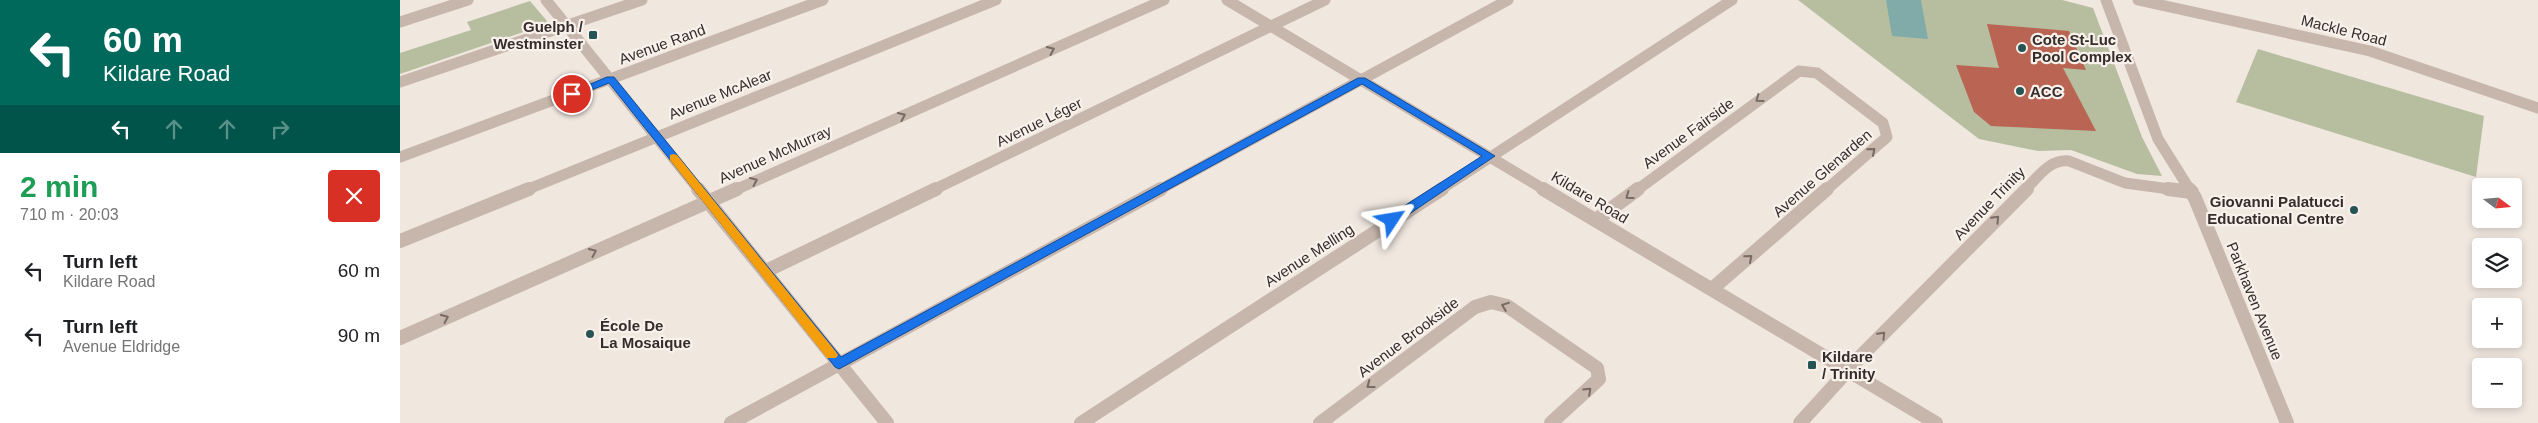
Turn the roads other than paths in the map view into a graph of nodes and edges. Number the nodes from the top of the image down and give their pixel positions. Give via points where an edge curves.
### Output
1 (468, 0) edge
2 (546, 0) edge
3 (642, 0) edge
4 (823, 0) edge
5 (996, 0) edge
6 (1164, 0) edge
7 (1228, 0) edge
8 (1325, 0) edge
9 (1508, 0) edge
10 (1732, 0) edge
11 (2106, 0) edge
12 (2138, 0) edge
13 (400, 22) edge
14 (566, 26) junction
15 (1271, 26) junction
16 (1799, 71) joint
17 (610, 79) junction
18 (1362, 80) junction
19 (400, 82) edge
20 (2538, 108) edge
21 (657, 137) junction
22 (1490, 156) junction
23 (400, 158) edge
24 (2192, 192) junction
25 (709, 201) junction
26 (1596, 220) junction
27 (400, 241) edge
28 (766, 271) junction
29 (1712, 290) junction
30 (400, 338) edge
31 (839, 364) junction
32 (1849, 371) junction
33 (731, 423) edge
34 (887, 423) edge
35 (1081, 423) edge
36 (1320, 423) edge
37 (1551, 423) edge
38 (1800, 423) edge
39 (1936, 423) edge
40 (2287, 423) edge

1 - 13 street
2 - 14 street
3 - 14 street
4 - 17 street, Avenue Rand
5 - 21 street, Avenue McAlear
25 -> 6 street, Avenue McMurray
7 - 15 street, Kildare Road
8 - 15 street, Avenue Léger
9 - 18 street
10 - 22 street, Avenue Melling
11 - 24 street, Parkhaven Avenue via 2158,139
12 - 20 street, Mackle Road via 2370,51
14 - 17 street
14 - 19 street
15 - 18 street, Kildare Road
15 - 28 street, Avenue Léger
16 -> 26 street, Avenue Fairside
29 -> 16 street, Avenue Glenarden via 1887,137 1883,123 1876,117 1817,73
17 - 21 street
17 - 23 street, Avenue Rand
18 - 22 street, Kildare Road
18 - 31 street
21 - 25 street
21 - 27 street, Avenue McAlear
22 - 26 street, Kildare Road
22 - 35 street, Avenue Melling
32 -> 24 street, Avenue Trinity via 2047,167 2058,161 2074,162 2125,183
24 - 40 street, Parkhaven Avenue
25 - 28 street
30 -> 25 street, Avenue McMurray
26 - 29 street, Kildare Road
28 - 31 street
29 - 32 street, Kildare Road
31 - 33 street
31 - 34 street
32 - 38 street, Avenue Trinity
32 - 39 street, Kildare Road
37 -> 36 street, Avenue Brookside via 1599,379 1597,368 1507,306 1491,302 1475,307

